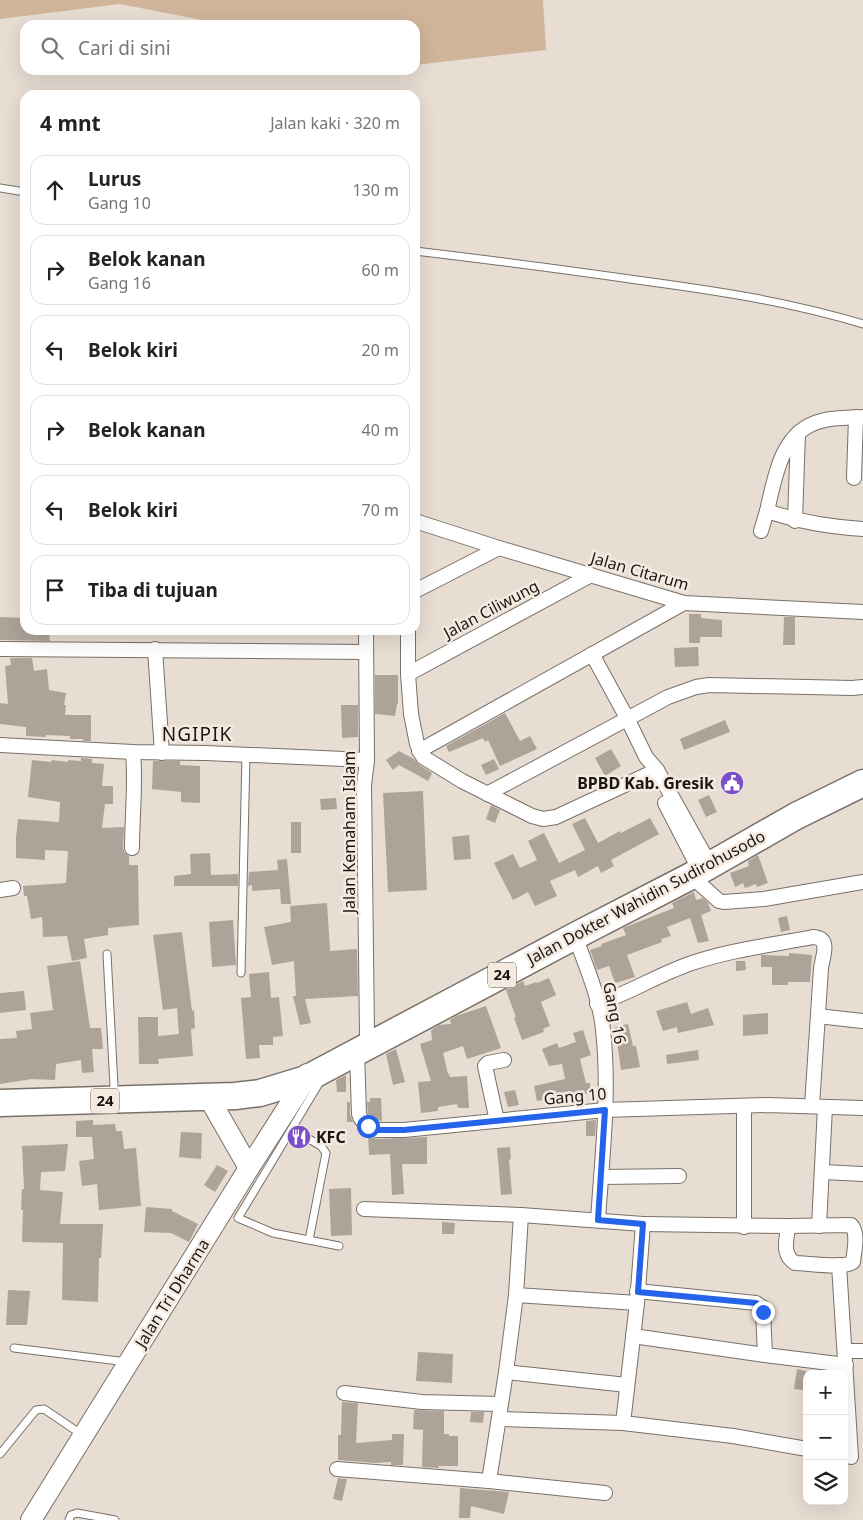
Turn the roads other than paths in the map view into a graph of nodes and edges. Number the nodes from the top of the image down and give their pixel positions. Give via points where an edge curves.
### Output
1 (0, 188) edge
2 (20, 191) edge
3 (420, 252) edge
4 (863, 324) edge
5 (859, 417) edge
6 (798, 434) junction
7 (854, 478) dead end
8 (767, 511) junction
9 (794, 521) junction
10 (420, 523) edge
11 (863, 529) edge
12 (761, 531) dead end
13 (499, 548) junction
14 (591, 575) junction
15 (420, 588) edge
16 (684, 603) junction
17 (863, 612) edge
18 (366, 635) edge
19 (408, 635) edge
20 (0, 649) edge
21 (155, 649) junction
22 (366, 652) junction
23 (592, 654) junction
24 (408, 674) junction
25 (863, 687) edge
26 (627, 718) junction
27 (0, 745) edge
28 (419, 751) junction
29 (133, 752) junction
30 (162, 753) junction
31 (246, 755) junction
32 (367, 760) junction
33 (652, 769) junction
34 (863, 770) edge
35 (863, 783) edge
36 (487, 794) junction
37 (132, 848) dead end
38 (699, 865) junction
39 (863, 882) edge
40 (575, 936) junction
41 (107, 954) dead end
42 (241, 973) dead end
43 (597, 1004) junction
44 (818, 1016) junction
45 (862, 1021) edge
46 (362, 1043) junction
47 (504, 1060) dead end
48 (314, 1070) junction
49 (114, 1086) junction
50 (0, 1088) edge
51 (207, 1092) junction
52 (0, 1103) edge
53 (744, 1106) junction
54 (819, 1107) junction
55 (863, 1108) edge
56 (605, 1110) junction
57 (498, 1121) junction
58 (292, 1129) junction
59 (256, 1172) junction
60 (823, 1172) junction
61 (863, 1174) edge
62 (680, 1176) dead end
63 (601, 1177) junction
64 (364, 1210) dead end
65 (521, 1215) junction
66 (598, 1220) junction
67 (643, 1224) junction
68 (788, 1226) junction
69 (819, 1226) junction
70 (744, 1227) junction
71 (309, 1240) junction
72 (339, 1246) dead end
73 (839, 1265) junction
74 (516, 1295) junction
75 (637, 1297) junction
76 (633, 1336) junction
77 (14, 1348) dead end
78 (863, 1352) edge
79 (765, 1355) junction
80 (845, 1358) junction
81 (130, 1362) junction
82 (506, 1372) junction
83 (627, 1384) junction
84 (344, 1393) dead end
85 (500, 1404) junction
86 (499, 1419) junction
87 (623, 1423) junction
88 (84, 1436) junction
89 (803, 1448) edge
90 (0, 1454) edge
91 (853, 1457) edge
92 (337, 1469) dead end
93 (489, 1480) junction
94 (606, 1493) dead end
95 (31, 1520) edge
96 (69, 1520) edge
97 (115, 1520) edge

1 - 2 lane
3 - 4 lane via 710,290 812,310
5 - 6 street via 820,421
5 - 7 street
6 - 8 street via 779,460
6 - 9 street
8 - 9 street
8 - 12 street
9 - 11 street
10 - 13 street, Jalan Citarum
13 - 14 street, Jalan Citarum
13 - 15 street
14 - 16 street, Jalan Citarum
14 - 24 street, Jalan Ciliwung
16 - 17 street, Jalan Citarum
16 - 23 street
18 - 22 street, Jalan Kemaham Islam
19 - 24 street
20 - 21 street
21 - 22 street
21 - 30 street
22 - 32 street, Jalan Kemaham Islam
23 - 26 street
23 - 28 street
24 - 28 street via 411,714
25 - 26 street via 696,687
26 - 33 street
26 - 36 street
27 - 29 street
28 - 36 street via 428,762
29 - 30 street
29 - 37 street
30 - 31 street
31 - 32 street
31 - 42 lane
32 - 46 street, Jalan Kemaham Islam via 364,786
33 - 36 street via 556,817 543,819
33 - 38 street
34 - 38 highway, Jalan Dokter Wahidin Sudirohusodo / 24 via 816,792
35 - 38 highway, Jalan Dokter Wahidin Sudirohusodo / 24
38 - 39 street via 719,901 724,902
38 - 40 highway, Jalan Dokter Wahidin Sudirohusodo / 24
38 - 46 highway, Jalan Dokter Wahidin Sudirohusodo / 24 via 444,995
40 - 43 street, Gang 16
40 - 46 highway, Jalan Dokter Wahidin Sudirohusodo / 24
41 - 49 lane
43 - 44 street via 700,960 813,937 824,942
43 - 56 street, Gang 16 via 603,1028
44 - 45 street
44 - 54 street
46 - 48 highway, Jalan Dokter Wahidin Sudirohusodo / 24
46 - 57 street, Gang 10 via 359,1114 368,1126 377,1130 404,1130
47 - 57 street via 486,1066
48 - 51 highway, Jalan Dokter Wahidin Sudirohusodo / 24 via 287,1072
48 - 58 lane via 317,1089
48 - 59 main road, Jalan Tri Dharma
49 - 50 highway, Jalan Dokter Wahidin Sudirohusodo / 24
49 - 51 highway, Jalan Dokter Wahidin Sudirohusodo / 24
51 - 52 highway, Jalan Dokter Wahidin Sudirohusodo / 24
51 - 59 main road
53 - 54 street, Gang 10
53 - 56 street, Gang 10
53 - 70 street
54 - 55 street, Gang 10
54 - 60 street
56 - 57 street, Gang 10
56 - 63 street, Gang 16
58 - 59 lane
58 - 71 lane via 321,1146 326,1153
59 - 71 lane via 238,1218 273,1233
59 - 81 main road, Jalan Tri Dharma
60 - 61 street
60 - 69 street
62 - 63 street
63 - 66 street, Gang 16
64 - 65 street
65 - 66 street
65 - 74 street
66 - 67 street
67 - 70 street
67 - 75 street
68 - 69 street
68 - 70 street
68 - 73 street via 786,1251 791,1261
69 - 73 street via 848,1225 854,1228 853,1262
71 - 72 lane
73 - 80 street
74 - 75 street
74 - 82 street
75 - 76 street
75 - 79 street via 756,1303 763,1312
76 - 79 street
76 - 83 street
77 - 81 lane
78 - 80 street
79 - 80 street
80 - 91 street
81 - 88 main road, Jalan Tri Dharma
82 - 83 street
82 - 85 street
83 - 87 street
84 - 85 street via 422,1402
85 - 86 street
86 - 87 street
86 - 93 street
87 - 89 street
88 - 90 lane via 39,1409
88 - 95 main road, Jalan Tri Dharma
92 - 93 street
93 - 94 street
96 - 97 lane via 77,1513

